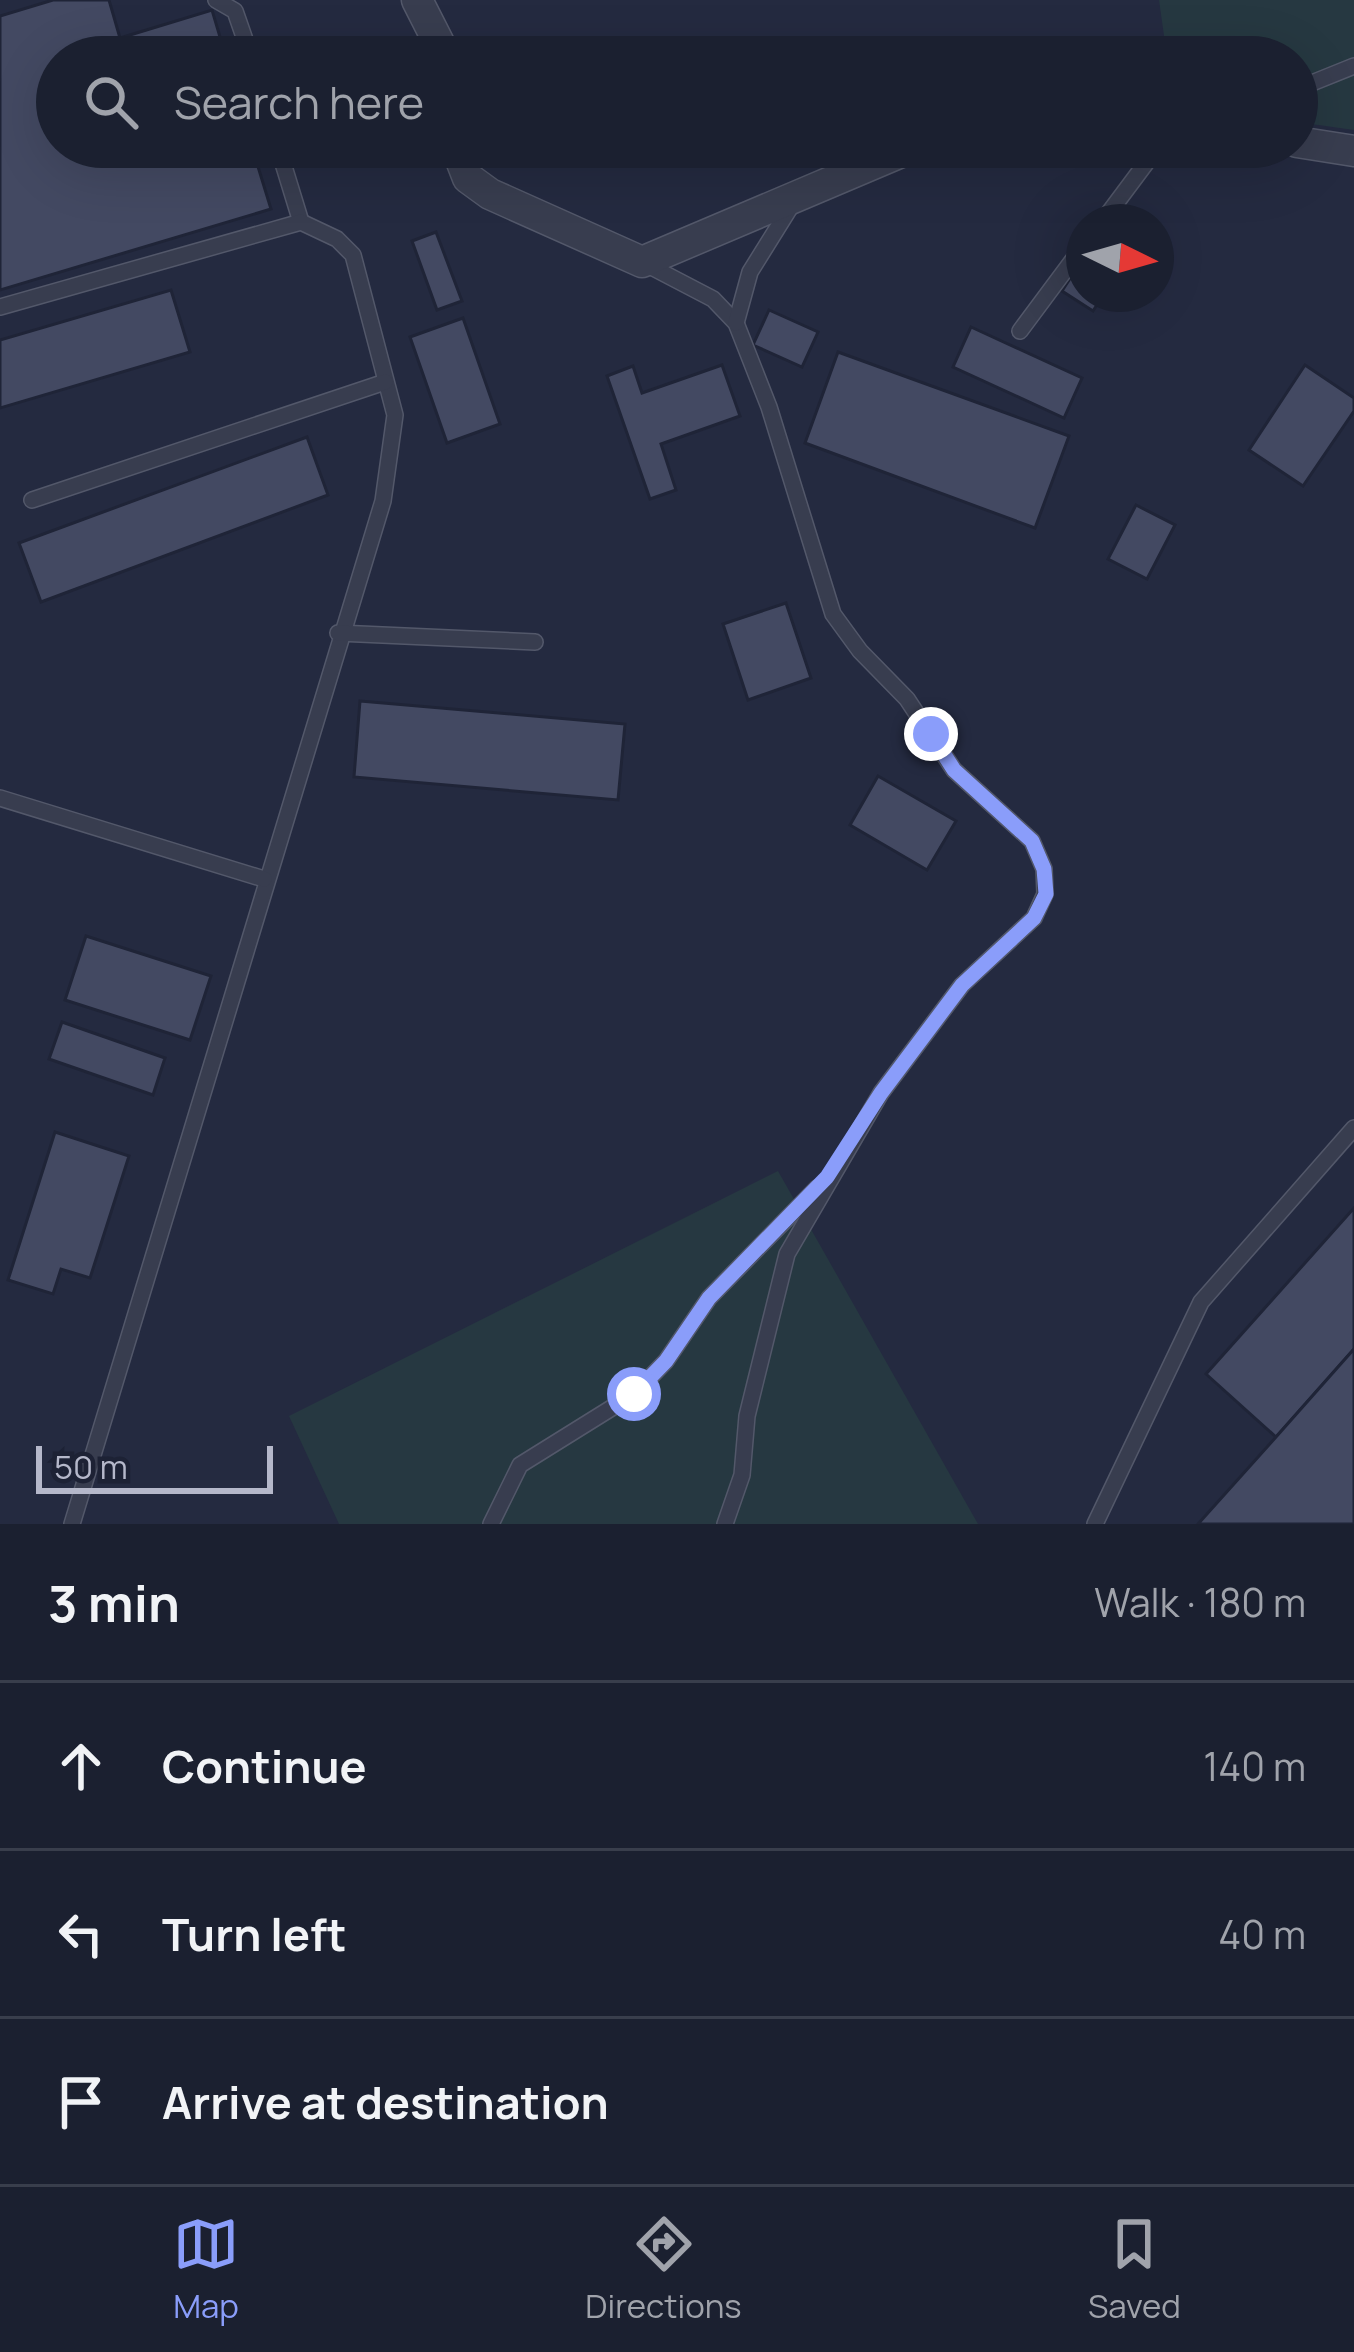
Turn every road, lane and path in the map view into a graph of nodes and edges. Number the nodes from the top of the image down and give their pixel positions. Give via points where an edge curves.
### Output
1 (216, 0) edge
2 (417, 0) edge
3 (243, 36) edge
4 (435, 36) edge
5 (1354, 66) edge
6 (1318, 81) edge
7 (1318, 145) edge
8 (1354, 151) edge
9 (284, 168) edge
10 (464, 168) edge
11 (867, 168) edge
12 (1142, 168) edge
13 (796, 200) junction
14 (1115, 204) edge
15 (301, 222) junction
16 (642, 262) junction
17 (1066, 269) edge
18 (0, 307) edge
19 (736, 323) junction
20 (1020, 331) dead end
21 (385, 382) junction
22 (32, 500) dead end
23 (338, 633) junction
24 (535, 642) dead end
25 (0, 799) edge
26 (265, 879) junction
27 (1354, 1128) edge
28 (827, 1177) junction
29 (72, 1524) edge
30 (491, 1524) edge
31 (725, 1524) edge
32 (1095, 1524) edge

1 - 3 lane via 235,11
2 - 4 street
5 - 6 lane
7 - 8 street
9 - 15 lane
10 - 16 street via 490,194
11 - 13 street
12 - 14 lane
13 - 16 street
13 - 19 lane via 750,272
15 - 18 lane
15 - 21 lane via 353,255
16 - 19 lane via 713,299
17 - 20 lane
19 - 28 lane via 833,614 907,699 954,770 1032,841 1044,869 1046,894 1034,918 962,985
21 - 22 lane
21 - 23 lane via 395,415 382,501
23 - 24 lane
23 - 26 lane
25 - 26 lane
26 - 29 lane
27 - 32 lane via 1201,1302
28 - 30 lane via 709,1298 634,1394 520,1465
28 - 31 lane via 787,1254

